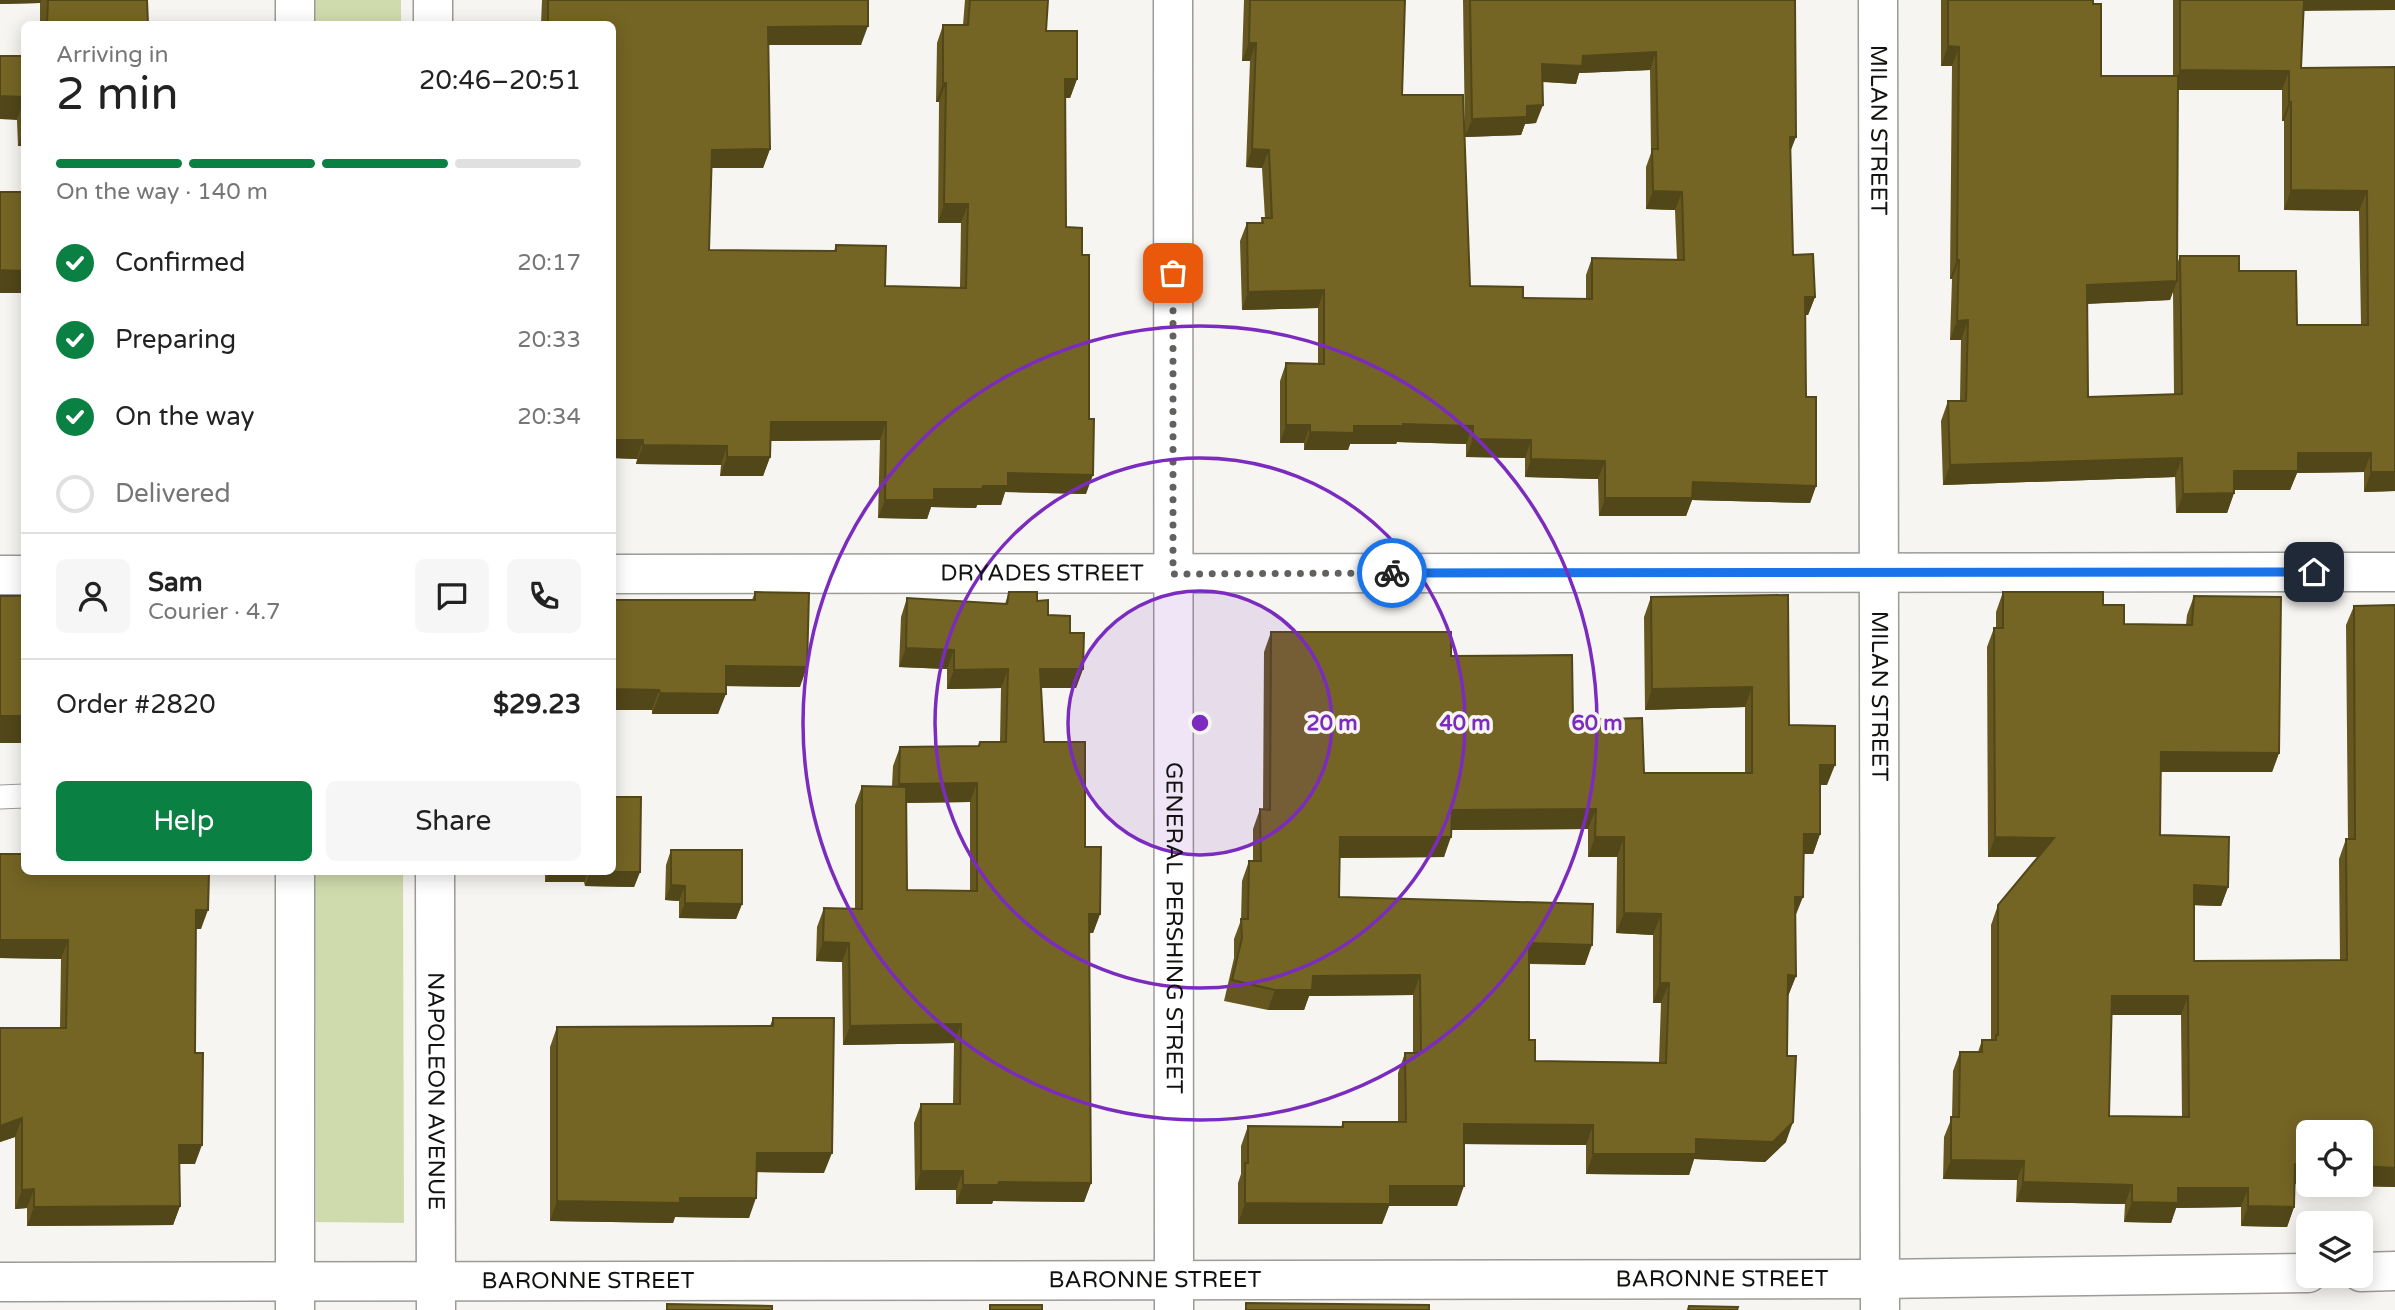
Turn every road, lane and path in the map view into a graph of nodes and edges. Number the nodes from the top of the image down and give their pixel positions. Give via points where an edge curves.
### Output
1 (295, 0) edge
2 (433, 0) edge
3 (1173, 0) edge
4 (1878, 0) edge
5 (295, 21) edge
6 (433, 21) edge
7 (2395, 572) edge
8 (1879, 573) junction
9 (616, 574) edge
10 (1173, 574) junction
11 (0, 575) edge
12 (21, 575) edge
13 (21, 796) edge
14 (0, 797) edge
15 (295, 875) edge
16 (435, 875) edge
17 (2373, 1272) edge
18 (2395, 1272) edge
19 (2296, 1274) edge
20 (0, 1282) edge
21 (1880, 1294) edge
22 (436, 1295) edge
23 (1174, 1295) edge
24 (295, 1296) edge

1 - 5 street
2 - 6 street
3 - 10 street, GENERAL PERSHING STREET
4 - 8 street, MILAN STREET
7 - 8 street, DRYADES STREET
8 - 10 street, DRYADES STREET
8 - 21 street, MILAN STREET
9 - 10 street, DRYADES STREET
10 - 23 street, GENERAL PERSHING STREET
11 - 12 street
13 - 14 lane
15 - 24 street
16 - 22 street, NAPOLEON AVENUE
17 - 18 street
19 - 21 street, BARONNE STREET
20 - 24 street, BARONNE STREET
21 - 23 street, BARONNE STREET
22 - 23 street, BARONNE STREET
22 - 24 street, BARONNE STREET

